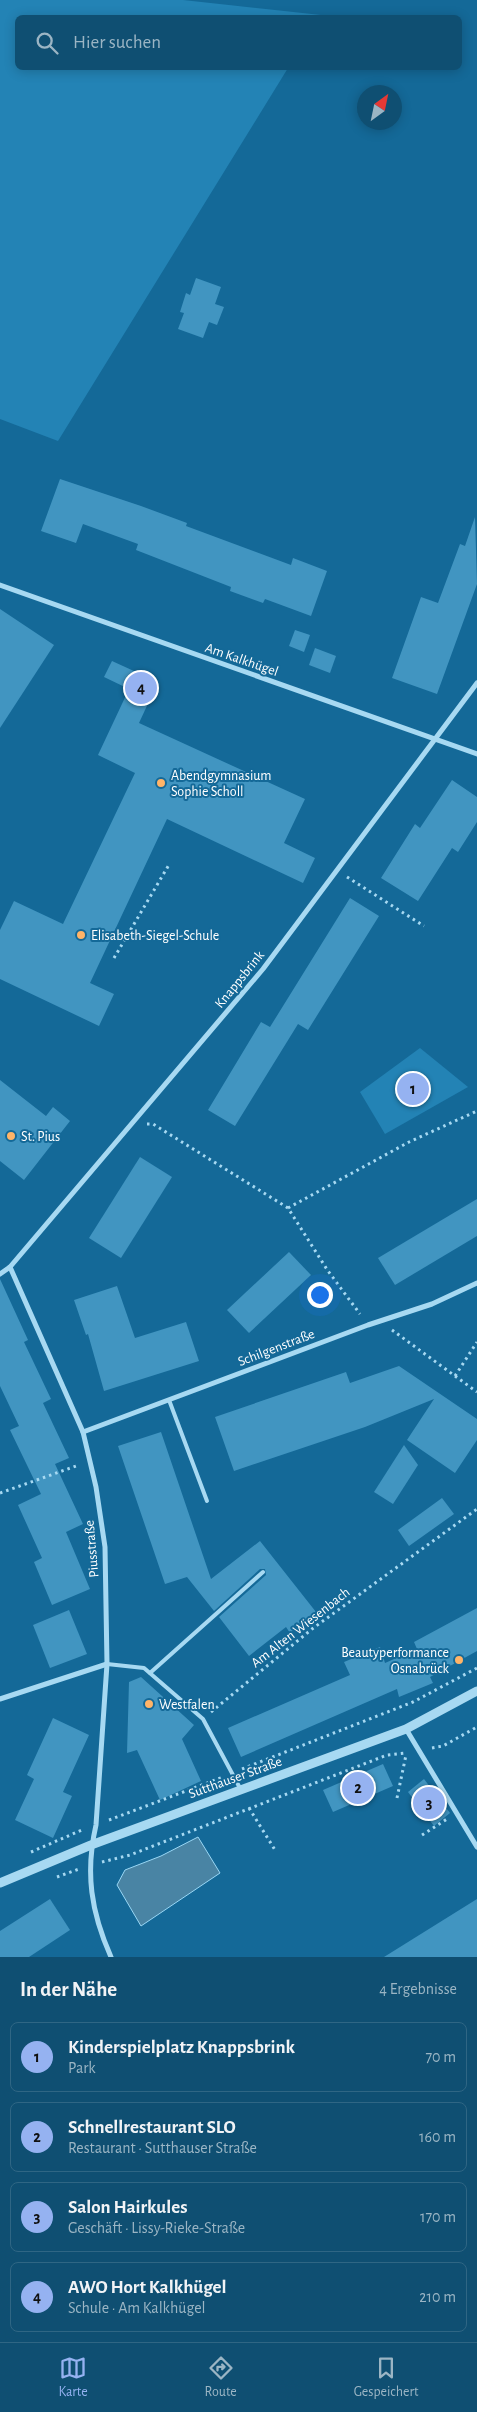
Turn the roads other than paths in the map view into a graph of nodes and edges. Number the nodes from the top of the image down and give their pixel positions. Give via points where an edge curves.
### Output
1 (0, 585) edge
2 (477, 683) edge
3 (434, 739) junction
4 (477, 754) edge
5 (10, 1267) junction
6 (0, 1274) edge
7 (477, 1282) edge
8 (169, 1400) junction
9 (82, 1432) junction
10 (207, 1501) dead end
11 (263, 1572) dead end
12 (107, 1664) junction
13 (150, 1673) junction
14 (477, 1691) edge
15 (0, 1699) edge
16 (406, 1729) junction
17 (241, 1790) junction
18 (91, 1845) junction
19 (477, 1847) edge
20 (0, 1883) edge
21 (111, 1957) edge

1 - 3 street, Am Kalkhügel
2 - 3 street, Knappsbrink
3 - 4 street, Am Kalkhügel
3 - 5 street, Knappsbrink via 263,969
5 - 6 street, Knappsbrink
5 - 9 street, Piusstraße
7 - 8 street, Schilgenstraße via 432,1304
8 - 9 street, Schilgenstraße
8 - 10 lane
9 - 12 street, Piusstraße via 105,1547
11 - 13 lane
12 - 13 lane via 144,1668
12 - 15 street
12 - 18 street, Piusstraße via 96,1824
13 - 17 lane via 203,1719
14 - 16 street, Sutthauser Straße
16 - 17 street, Sutthauser Straße
16 - 19 street
17 - 18 street, Sutthauser Straße
18 - 20 street, Sutthauser Straße
18 - 21 street, Piusstraße via 90,1891 99,1929

